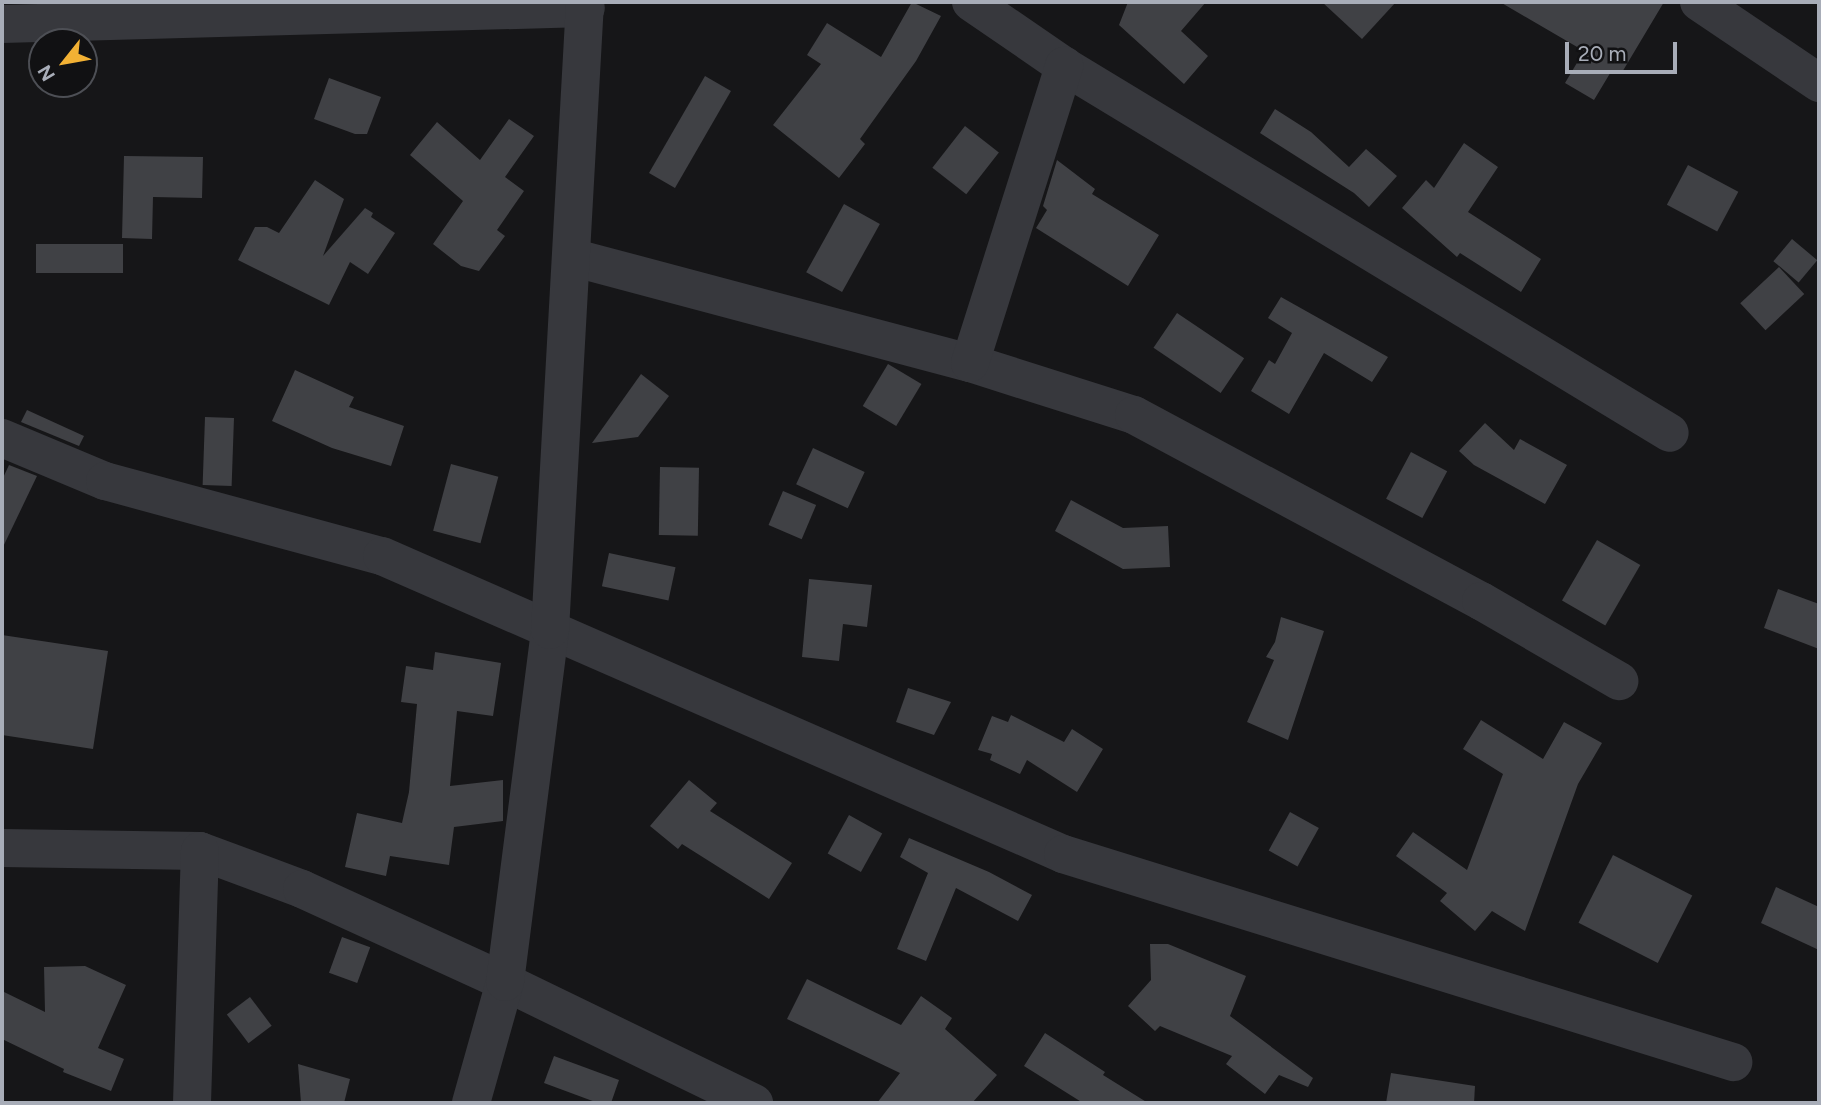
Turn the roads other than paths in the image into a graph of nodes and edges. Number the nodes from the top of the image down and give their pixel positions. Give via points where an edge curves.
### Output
1 (971, 2) edge
2 (586, 5) edge
3 (1708, 5) edge
4 (2, 24) edge
5 (1064, 66) junction
6 (1819, 83) edge
7 (571, 257) junction
8 (970, 363) junction
9 (1670, 433) dead end
10 (2, 438) edge
11 (551, 630) junction
12 (1619, 681) dead end
13 (2, 848) edge
14 (200, 851) junction
15 (505, 982) junction
16 (1733, 1062) dead end
17 (192, 1103) edge
18 (471, 1103) edge
19 (754, 1103) edge

1 - 5 street
2 - 4 street
2 - 7 street
3 - 6 street
5 - 8 street
5 - 9 street
7 - 8 street
7 - 11 street
8 - 12 street via 1134,415 1482,601
10 - 11 street via 105,481 382,556
11 - 15 street
11 - 16 street via 1063,854
13 - 14 street
14 - 15 street via 302,889
14 - 17 street
15 - 18 street
15 - 19 street

